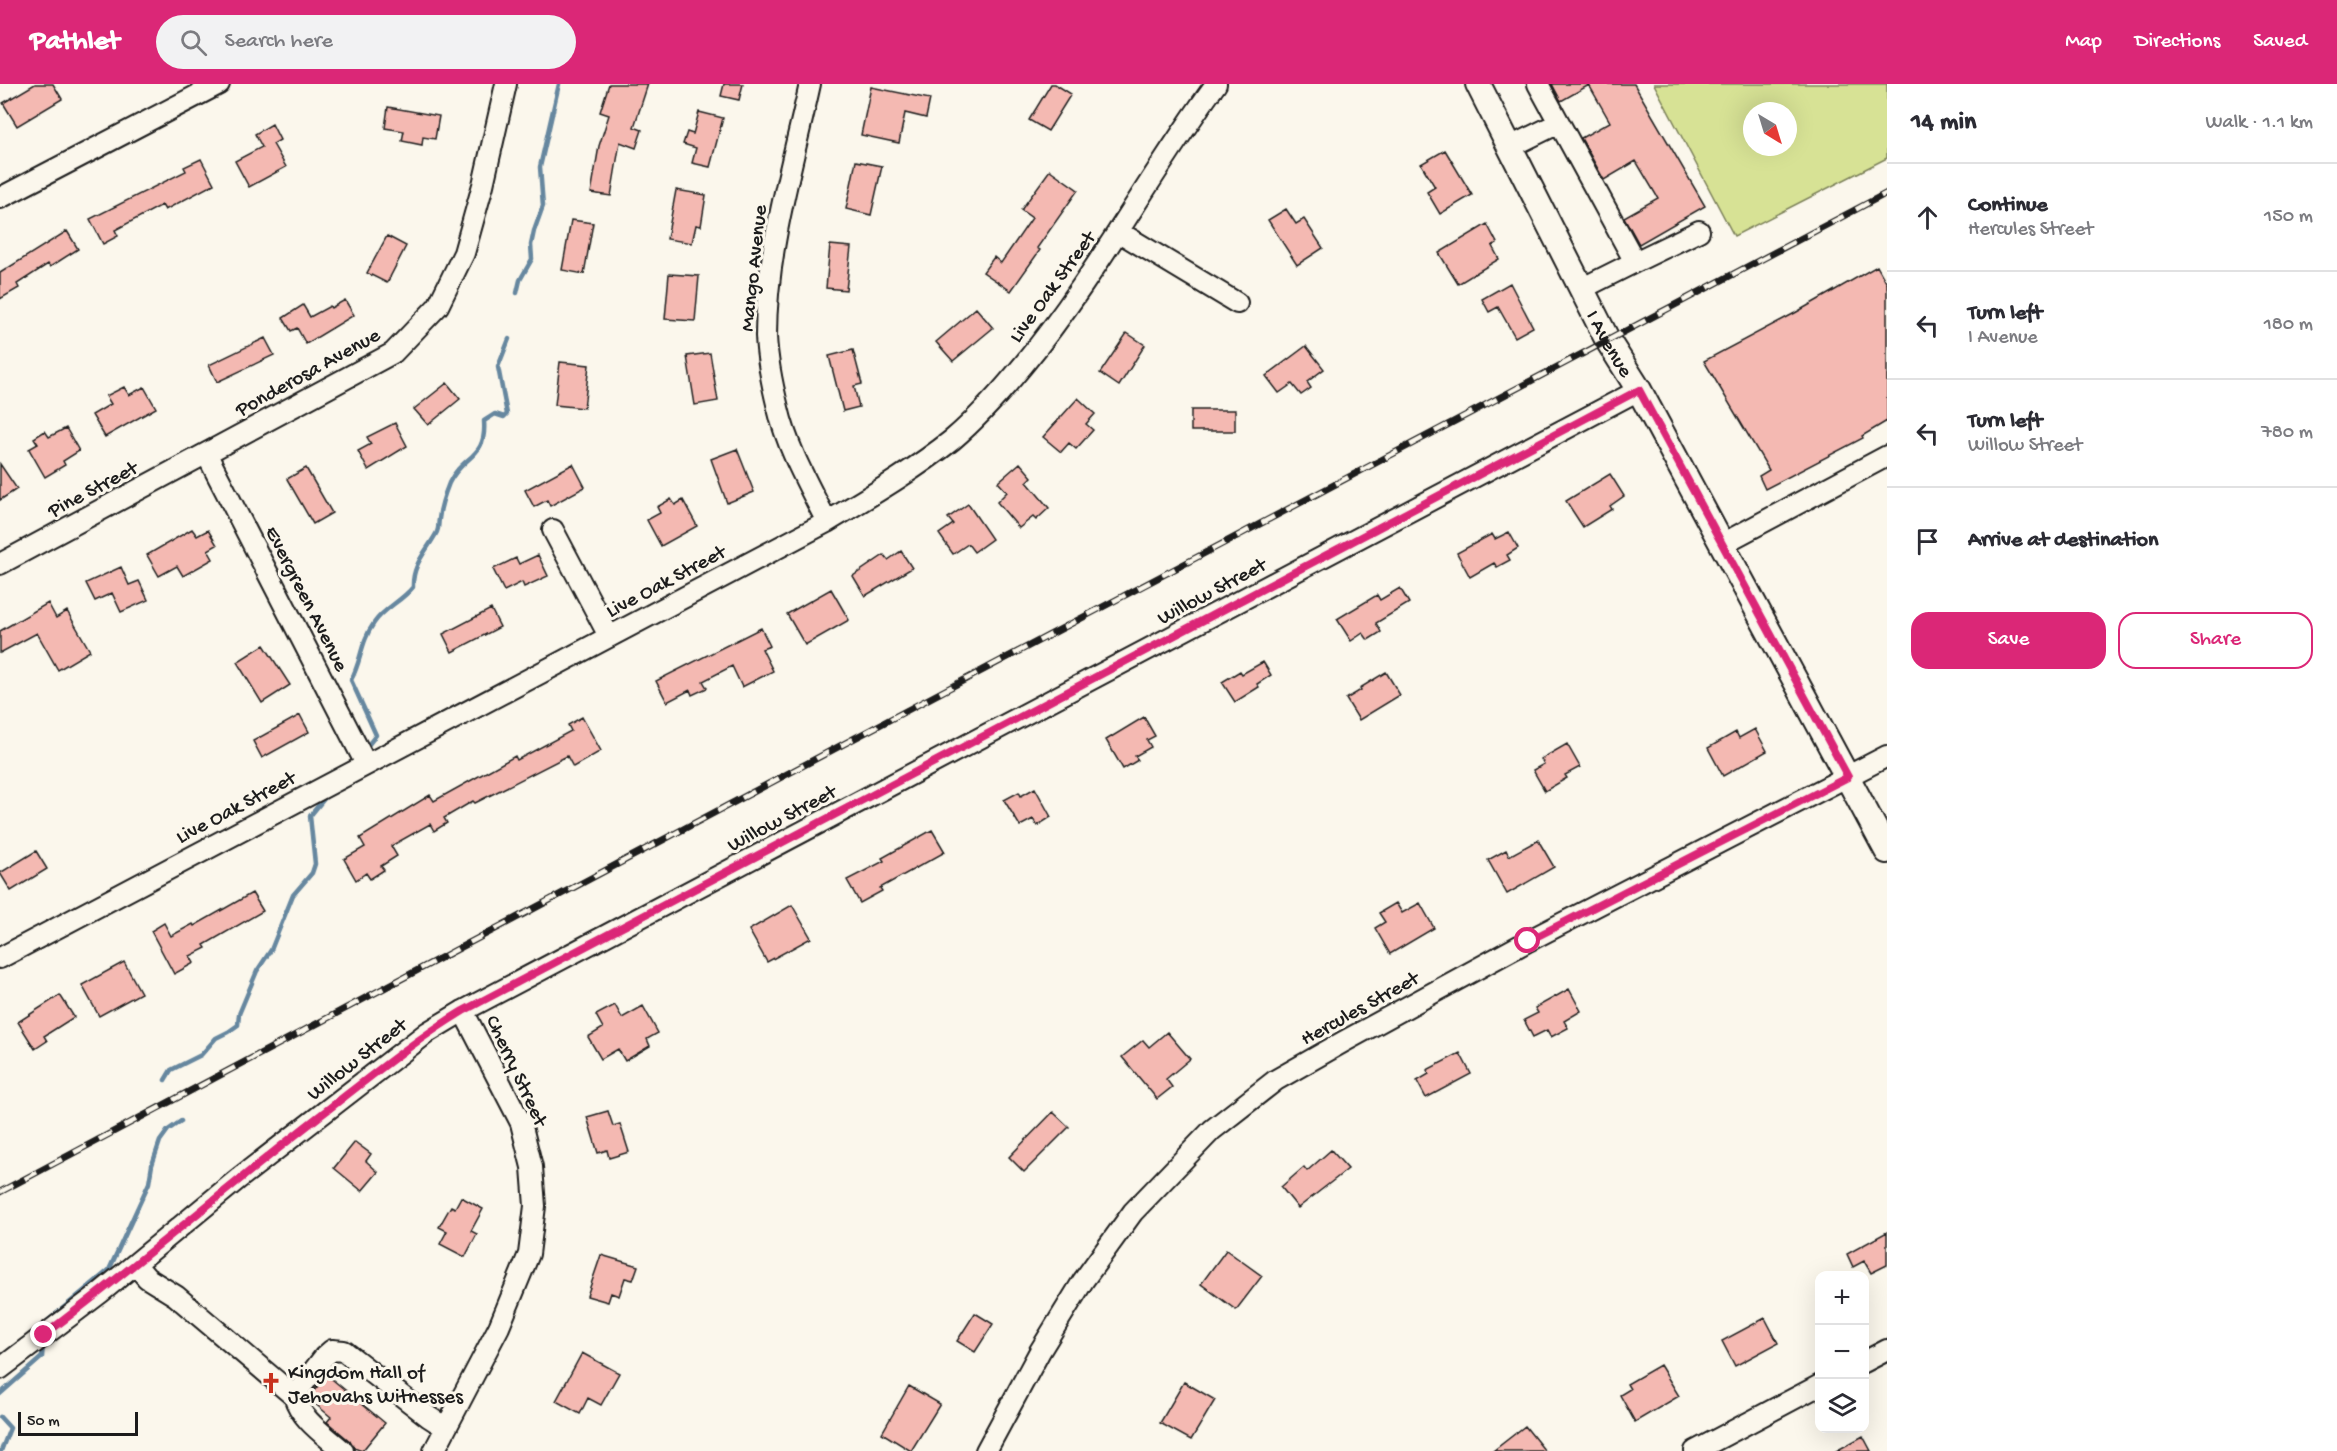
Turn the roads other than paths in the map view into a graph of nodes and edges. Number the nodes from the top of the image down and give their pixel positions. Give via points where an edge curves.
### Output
1 (219, 84) edge
2 (506, 84) edge
3 (810, 84) edge
4 (1216, 84) edge
5 (1478, 84) edge
6 (1538, 84) edge
7 (1559, 123) junction
8 (1510, 147) junction
9 (0, 198) edge
10 (1699, 231) dead end
11 (1119, 232) junction
12 (1635, 262) junction
13 (1581, 289) junction
14 (1237, 303) dead end
15 (1639, 390) junction
16 (207, 455) junction
17 (1887, 456) edge
18 (827, 522) junction
19 (553, 530) dead end
20 (1722, 544) junction
21 (0, 564) edge
22 (609, 636) junction
23 (1887, 756) edge
24 (366, 764) junction
25 (1848, 777) junction
26 (1887, 851) edge
27 (0, 958) edge
28 (463, 1011) junction
29 (135, 1264) junction
30 (1887, 1350) edge
31 (1869, 1359) edge
32 (0, 1369) edge
33 (1815, 1388) edge
34 (294, 1396) junction
35 (446, 1428) junction
36 (343, 1451) edge
37 (434, 1451) edge
38 (986, 1451) edge
39 (1695, 1451) edge

1 - 9 street
2 - 16 street, Ponderosa Avenue via 464,253 438,306 393,353
3 - 18 street, Mango Avenue via 781,212 766,338 778,410 796,460
4 - 11 street, Live Oak Street via 1180,133
5 - 8 main road, I Avenue
6 - 7 street
7 - 8 street
7 - 12 street
8 - 13 main road, I Avenue
10 - 12 street
11 - 14 street
11 - 18 street, Live Oak Street via 1048,334 998,395 952,439 900,478
12 - 13 street
13 - 15 main road, I Avenue
15 - 20 main road, I Avenue
15 - 28 street, Willow Street
16 - 21 street, Pine Street
16 - 24 street, Evergreen Avenue
17 - 20 street
18 - 22 street, Live Oak Street
19 - 22 street
20 - 25 main road, I Avenue
22 - 24 street, Live Oak Street
23 - 25 street, Hercules Street
24 - 27 street, Live Oak Street
25 - 26 main road, I Avenue
25 - 38 street, Hercules Street via 1528,941 1342,1042 1276,1080 1212,1130 1133,1212 1083,1281
28 - 29 street, Willow Street via 418,1040
28 - 35 street, Cherry Street via 521,1123 532,1167 535,1206 529,1254 498,1327
29 - 32 street, Willow Street
29 - 34 street via 147,1278 177,1296
30 - 31 street
33 - 39 street
34 - 35 street via 324,1357 332,1350 344,1351
34 - 36 street via 302,1414
35 - 37 street, Cherry Street

